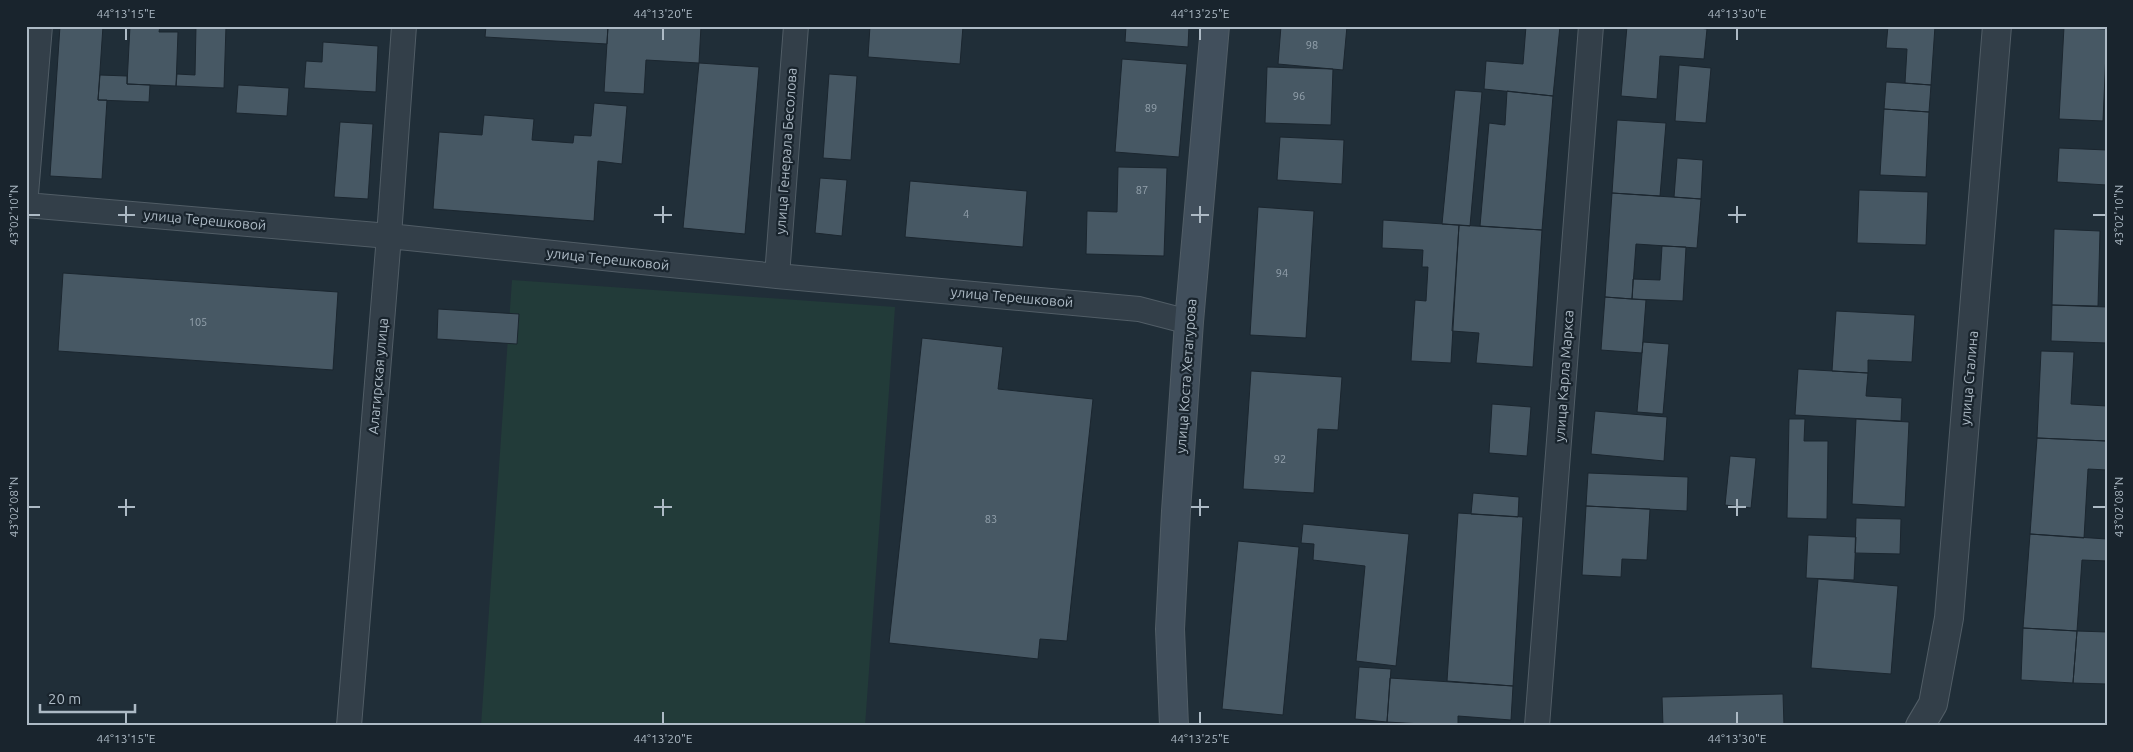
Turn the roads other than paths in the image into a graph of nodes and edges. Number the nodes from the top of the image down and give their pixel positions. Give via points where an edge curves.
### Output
1 (40, 26) edge
2 (404, 26) edge
3 (796, 26) edge
4 (1215, 26) edge
5 (1592, 26) edge
6 (1998, 26) edge
7 (26, 194) edge
8 (26, 205) edge
9 (390, 236) junction
10 (777, 276) junction
11 (1189, 322) junction
12 (349, 726) edge
13 (1174, 726) edge
14 (1537, 726) edge
15 (1920, 726) edge

1 - 7 street
2 - 9 street, Алагирская улица
3 - 10 street, улица Генерала Бесолова
4 - 11 main road, улица Коста Хетагурова
5 - 14 street, улица Карла Маркса
6 - 15 street, улица Сталина via 1949,618 1933,704
8 - 9 street, улица Терешковой
9 - 10 street, улица Терешковой
9 - 12 street, Алагирская улица
10 - 11 street, улица Терешковой via 1139,309
11 - 13 main road, улица Коста Хетагурова via 1170,629

